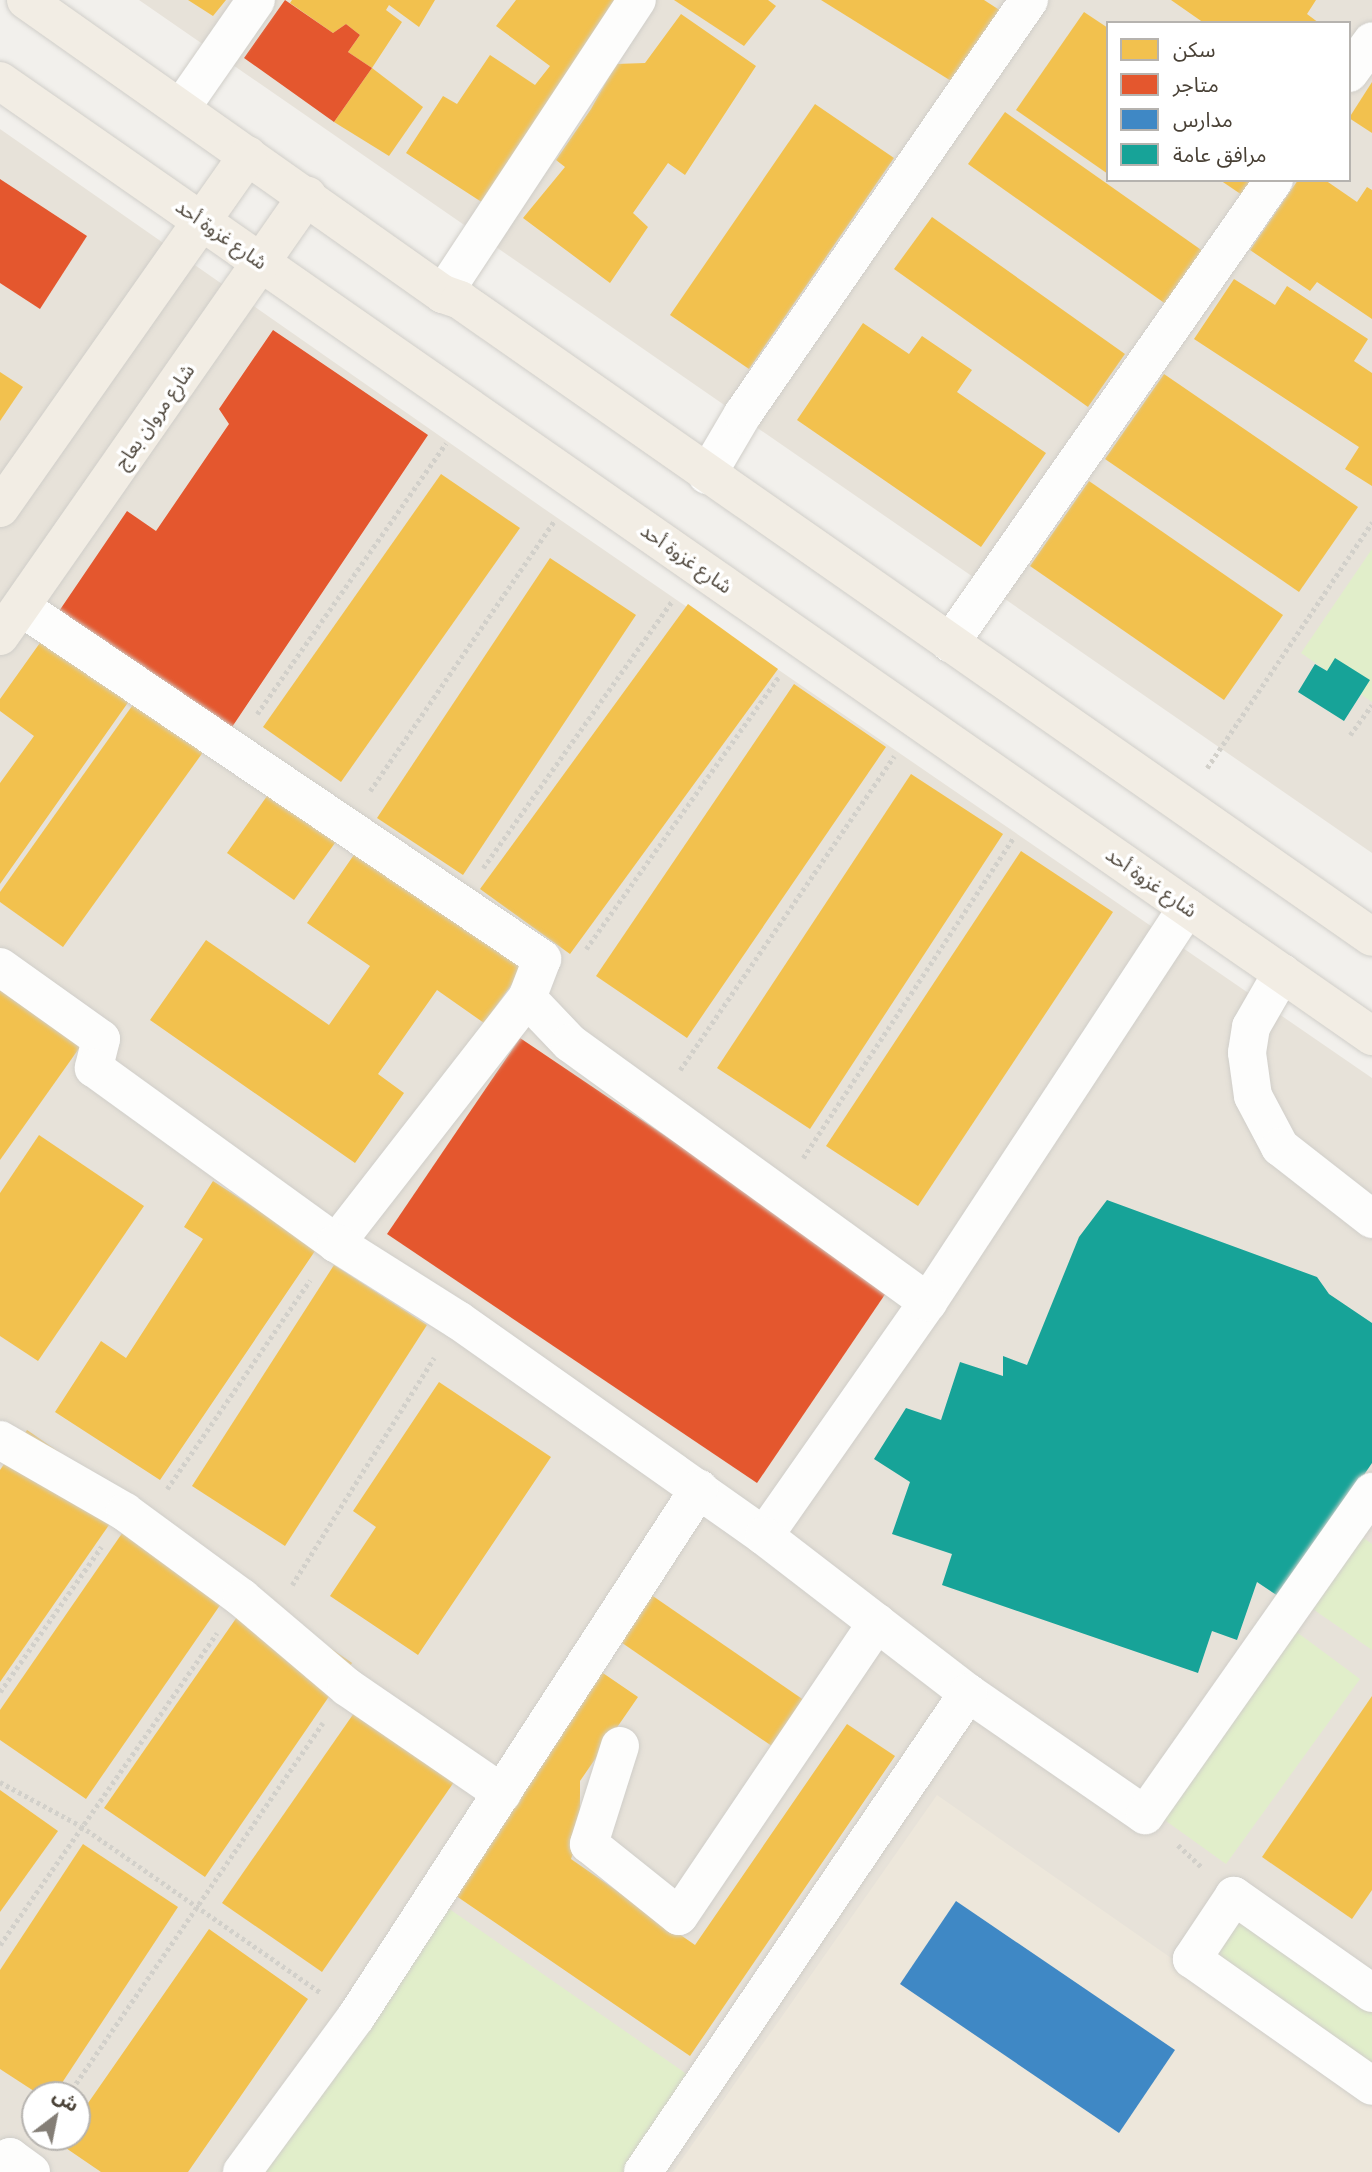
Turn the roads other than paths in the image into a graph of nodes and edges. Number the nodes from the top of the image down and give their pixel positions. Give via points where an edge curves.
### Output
1 (26, 0) edge
2 (256, 0) edge
3 (636, 0) edge
4 (1018, 4) edge
5 (1372, 41) edge
6 (1351, 70) edge
7 (0, 80) edge
8 (181, 108) junction
9 (248, 155) junction
10 (1273, 182) edge
11 (307, 196) junction
12 (201, 221) junction
13 (262, 263) junction
14 (443, 293) junction
15 (708, 475) junction
16 (0, 508) edge
17 (10, 621) edge
18 (950, 643) junction
19 (1187, 908) junction
20 (1372, 937) edge
21 (0, 967) edge
22 (1282, 973) junction
23 (527, 998) junction
24 (1372, 1036) edge
25 (1372, 1219) edge
26 (336, 1243) junction
27 (928, 1302) junction
28 (0, 1440) edge
29 (699, 1489) junction
30 (1372, 1492) edge
31 (764, 1536) junction
32 (877, 1623) junction
33 (968, 1693) junction
34 (621, 1746) dead end
35 (502, 1793) junction
36 (1372, 1993) edge
37 (1372, 2086) edge
38 (0, 2172) edge
39 (31, 2172) edge
40 (242, 2172) edge
41 (643, 2172) edge

1 - 8 main road
2 - 8 street
3 - 14 street
4 - 15 street via 743,414
5 - 6 street
7 - 12 main road, شارع غزوة أحد
8 - 9 main road
9 - 11 main road
9 - 12 main road
10 - 18 street
11 - 13 main road, شارع مروان بعاج
11 - 14 main road
12 - 13 main road, شارع غزوة أحد
12 - 16 main road
13 - 17 main road, شارع مروان بعاج
13 - 19 main road, شارع غزوة أحد
14 - 15 main road via 460,300
15 - 18 main road
17 - 23 street via 232,749 542,959
18 - 20 main road
19 - 22 main road, شارع غزوة أحد
19 - 27 street
21 - 26 street via 101,1039 94,1068
22 - 24 main road, شارع غزوة أحد
22 - 25 street via 1251,1027 1247,1053 1253,1096 1280,1147
23 - 26 street
23 - 27 street via 570,1043
26 - 29 street via 458,1320
27 - 31 street
28 - 35 street via 135,1519 256,1609 347,1687
29 - 31 street
29 - 35 street
30 - 33 street via 1145,1815
31 - 32 street
32 - 33 street
32 - 34 street via 679,1916 589,1844
33 - 41 street
35 - 40 street via 356,2017
36 - 37 street via 1234,1896 1192,1959
38 - 39 street via 10,2157

